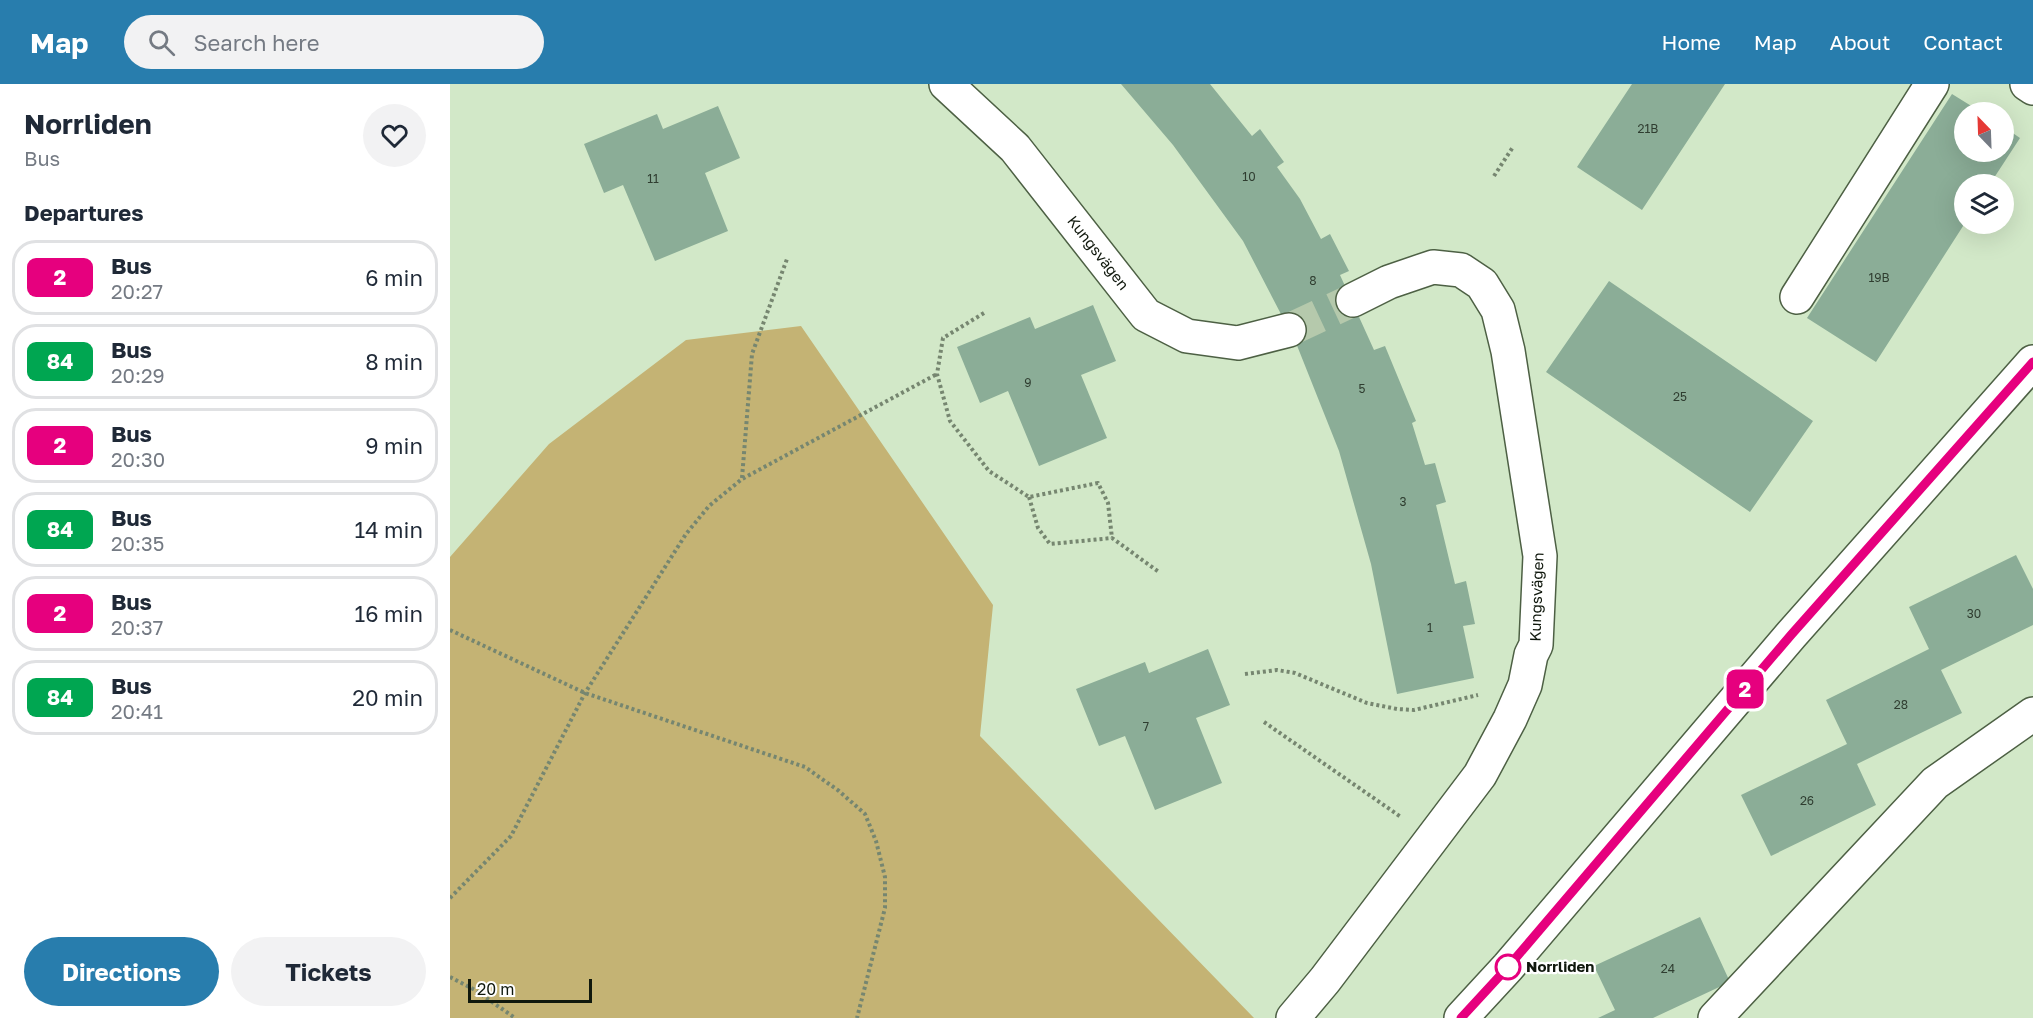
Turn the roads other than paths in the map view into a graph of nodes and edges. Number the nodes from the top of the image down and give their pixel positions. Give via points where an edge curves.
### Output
1 (946, 84) edge
2 (1932, 84) edge
3 (2027, 84) edge
4 (2033, 88) edge
5 (1797, 297) dead end
6 (1353, 300) tunnel mouth
7 (1289, 330) tunnel mouth
8 (2033, 362) edge
9 (2033, 714) edge
10 (1293, 1018) edge
11 (1461, 1018) edge
12 (1715, 1018) edge

1 - 7 street, Kungsvägen via 1015,148 1146,315 1186,336 1238,343
2 - 5 street
3 - 4 street
6 - 10 street, Kungsvägen via 1433,267 1461,270 1482,284 1498,310 1509,351 1540,556 1536,645 1525,685 1480,775
8 - 11 street
9 - 12 street via 1935,783

